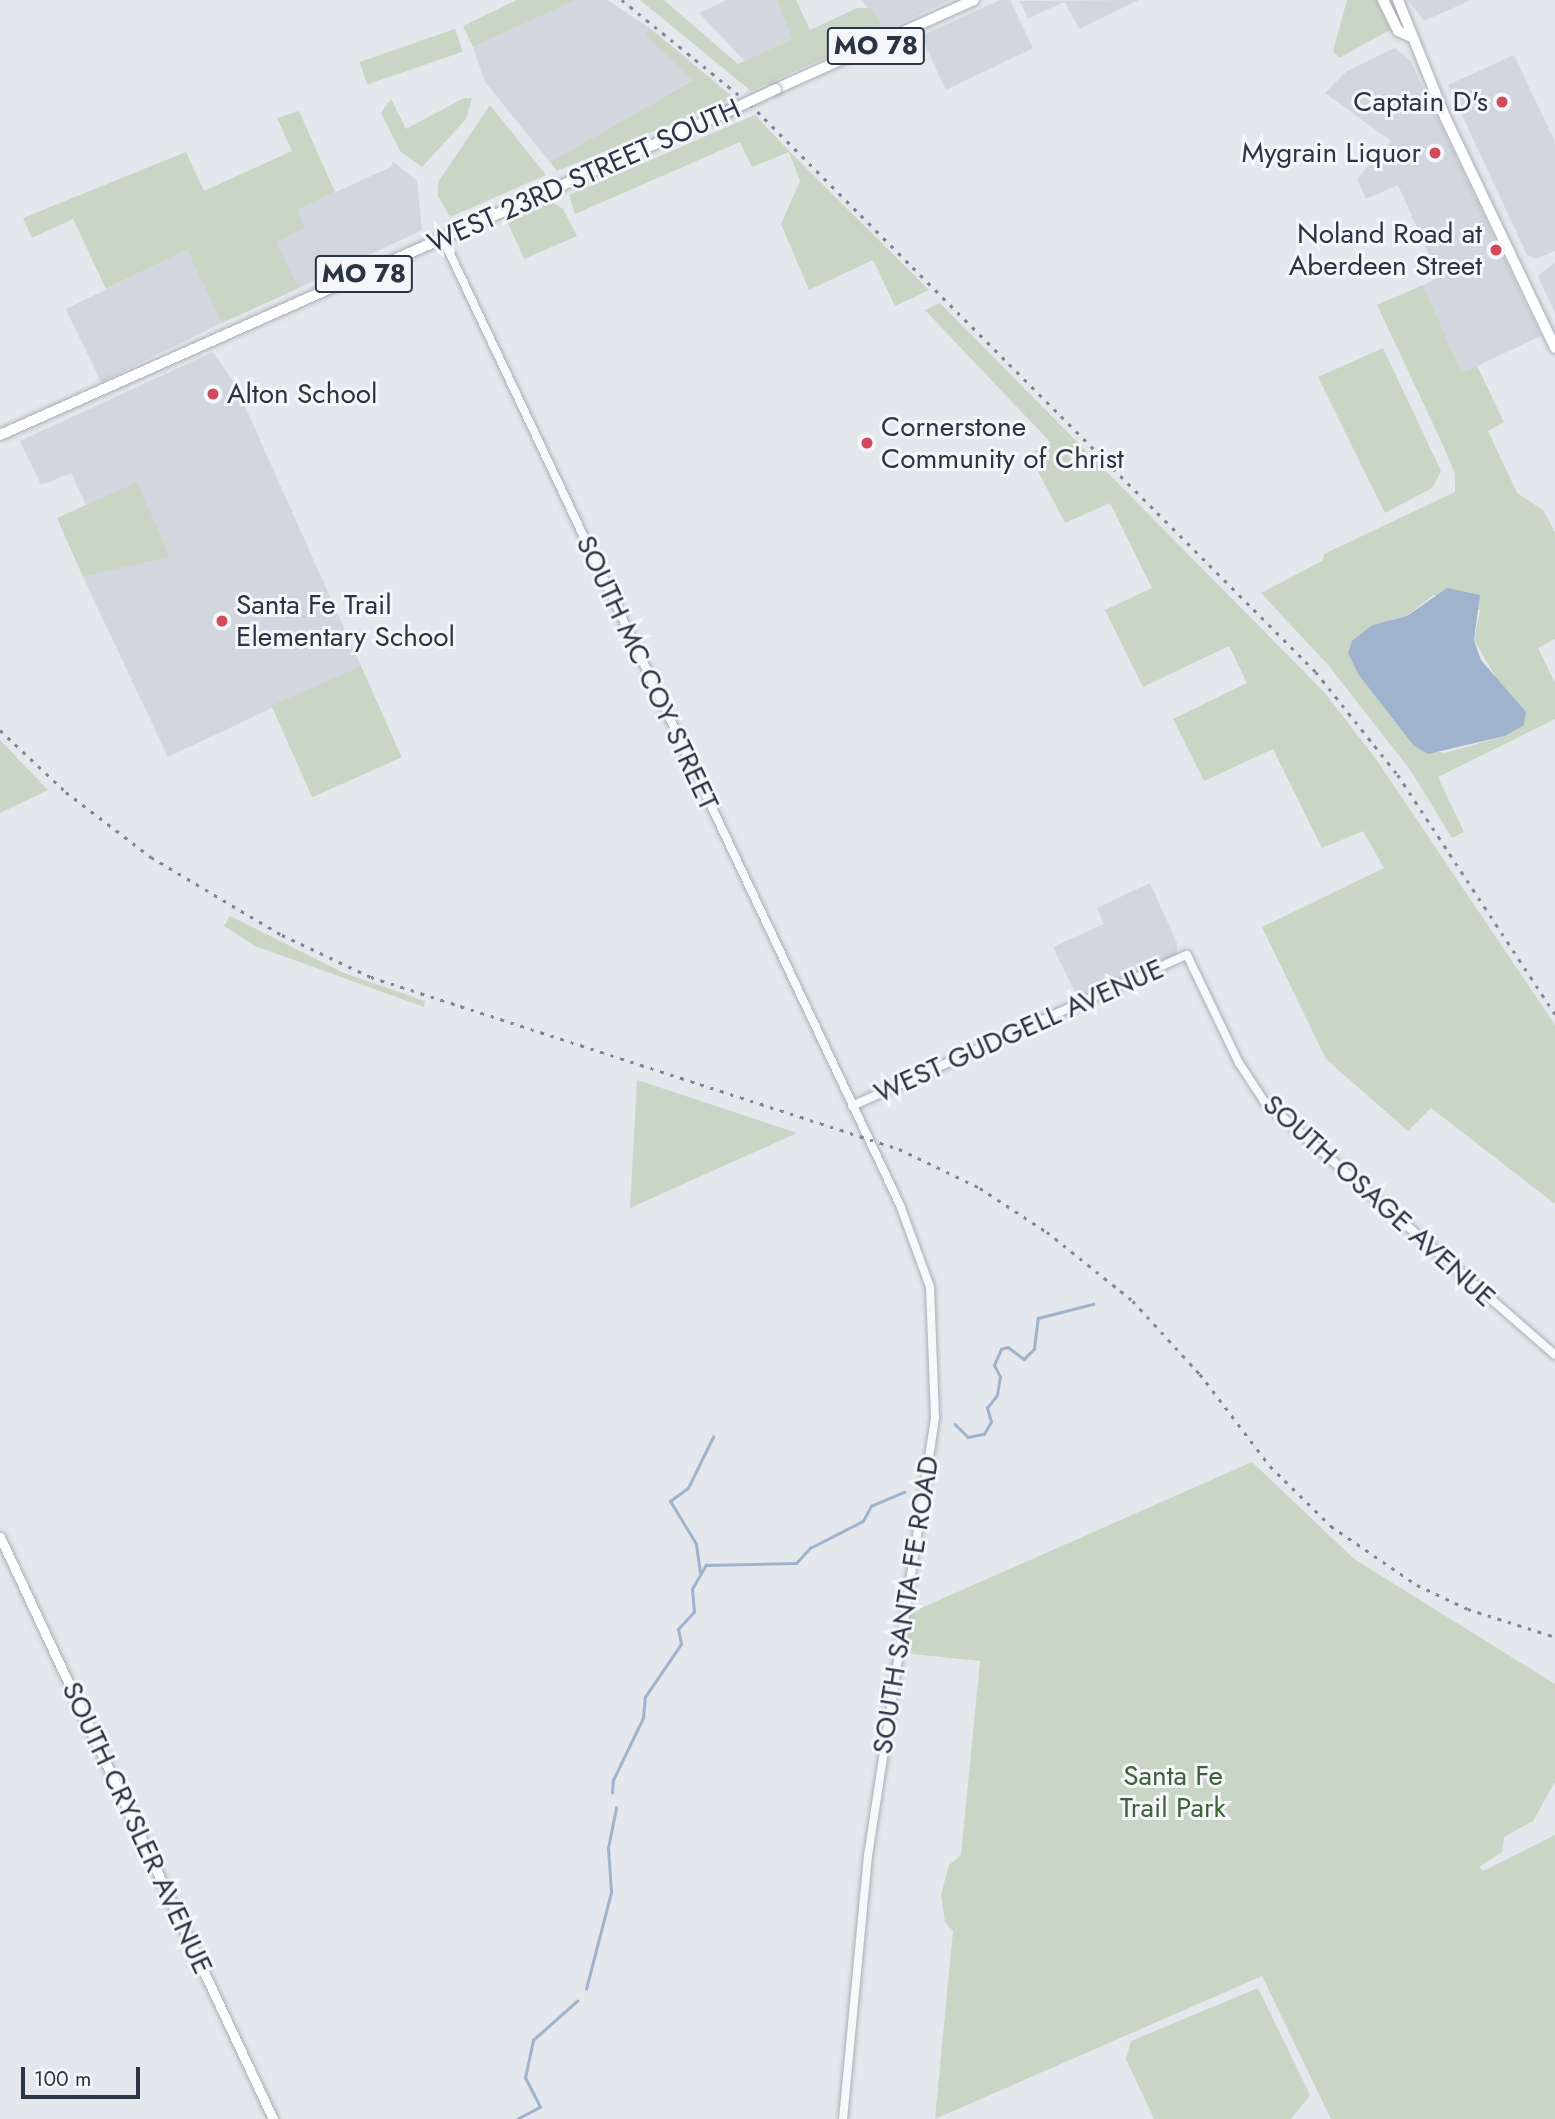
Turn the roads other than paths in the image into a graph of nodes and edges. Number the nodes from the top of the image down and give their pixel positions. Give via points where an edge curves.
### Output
1 (974, 0) edge
2 (1382, 0) edge
3 (1398, 0) edge
4 (1409, 36) junction
5 (443, 239) junction
6 (1555, 348) edge
7 (0, 435) edge
8 (1187, 955) joint
9 (852, 1106) junction
10 (1555, 1355) edge
11 (0, 1537) edge
12 (272, 2119) edge
13 (843, 2119) edge

1 - 5 main road, WEST 23RD STREET SOUTH / MO 78, bridge
2 - 4 main road via 1398,31
3 - 4 main road via 1411,26
4 - 6 main road
5 - 7 main road, WEST 23RD STREET SOUTH / MO 78
5 - 9 street, SOUTH MC COY STREET
8 - 9 street, WEST GUDGELL AVENUE
8 - 10 street, SOUTH OSAGE AVENUE via 1239,1063 1264,1101
9 - 13 street, SOUTH SANTA FE ROAD via 900,1205 930,1287 935,1418 868,1855
11 - 12 main road, SOUTH CRYSLER AVENUE

